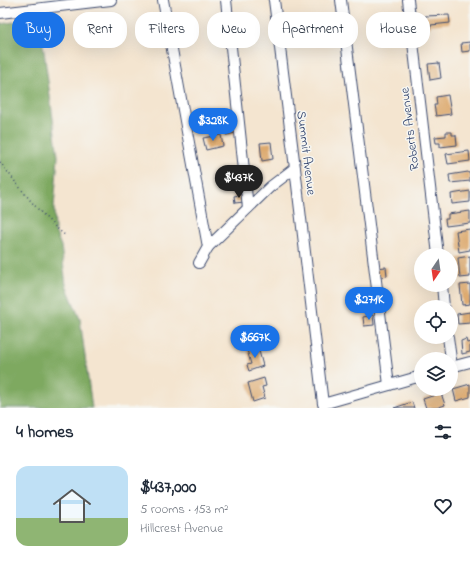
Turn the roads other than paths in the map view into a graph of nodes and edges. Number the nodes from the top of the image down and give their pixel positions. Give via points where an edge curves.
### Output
1 (111, 0) edge
2 (163, 0) edge
3 (226, 0) edge
4 (274, 0) edge
5 (341, 0) edge
6 (408, 0) edge
7 (0, 13) edge
8 (295, 168) junction
9 (248, 208) junction
10 (208, 247) junction
11 (437, 248) edge
12 (200, 263) dead end
13 (470, 362) edge
14 (458, 363) edge
15 (414, 378) edge
16 (389, 385) junction

1 - 7 street
2 - 10 street
3 - 9 street
4 - 8 street, Summit Avenue
5 - 16 street
6 - 11 street, Roberts Avenue
8 - 9 street
8 - 16 street, Summit Avenue via 323,404
9 - 10 street
10 - 12 street
13 - 14 street
15 - 16 street

